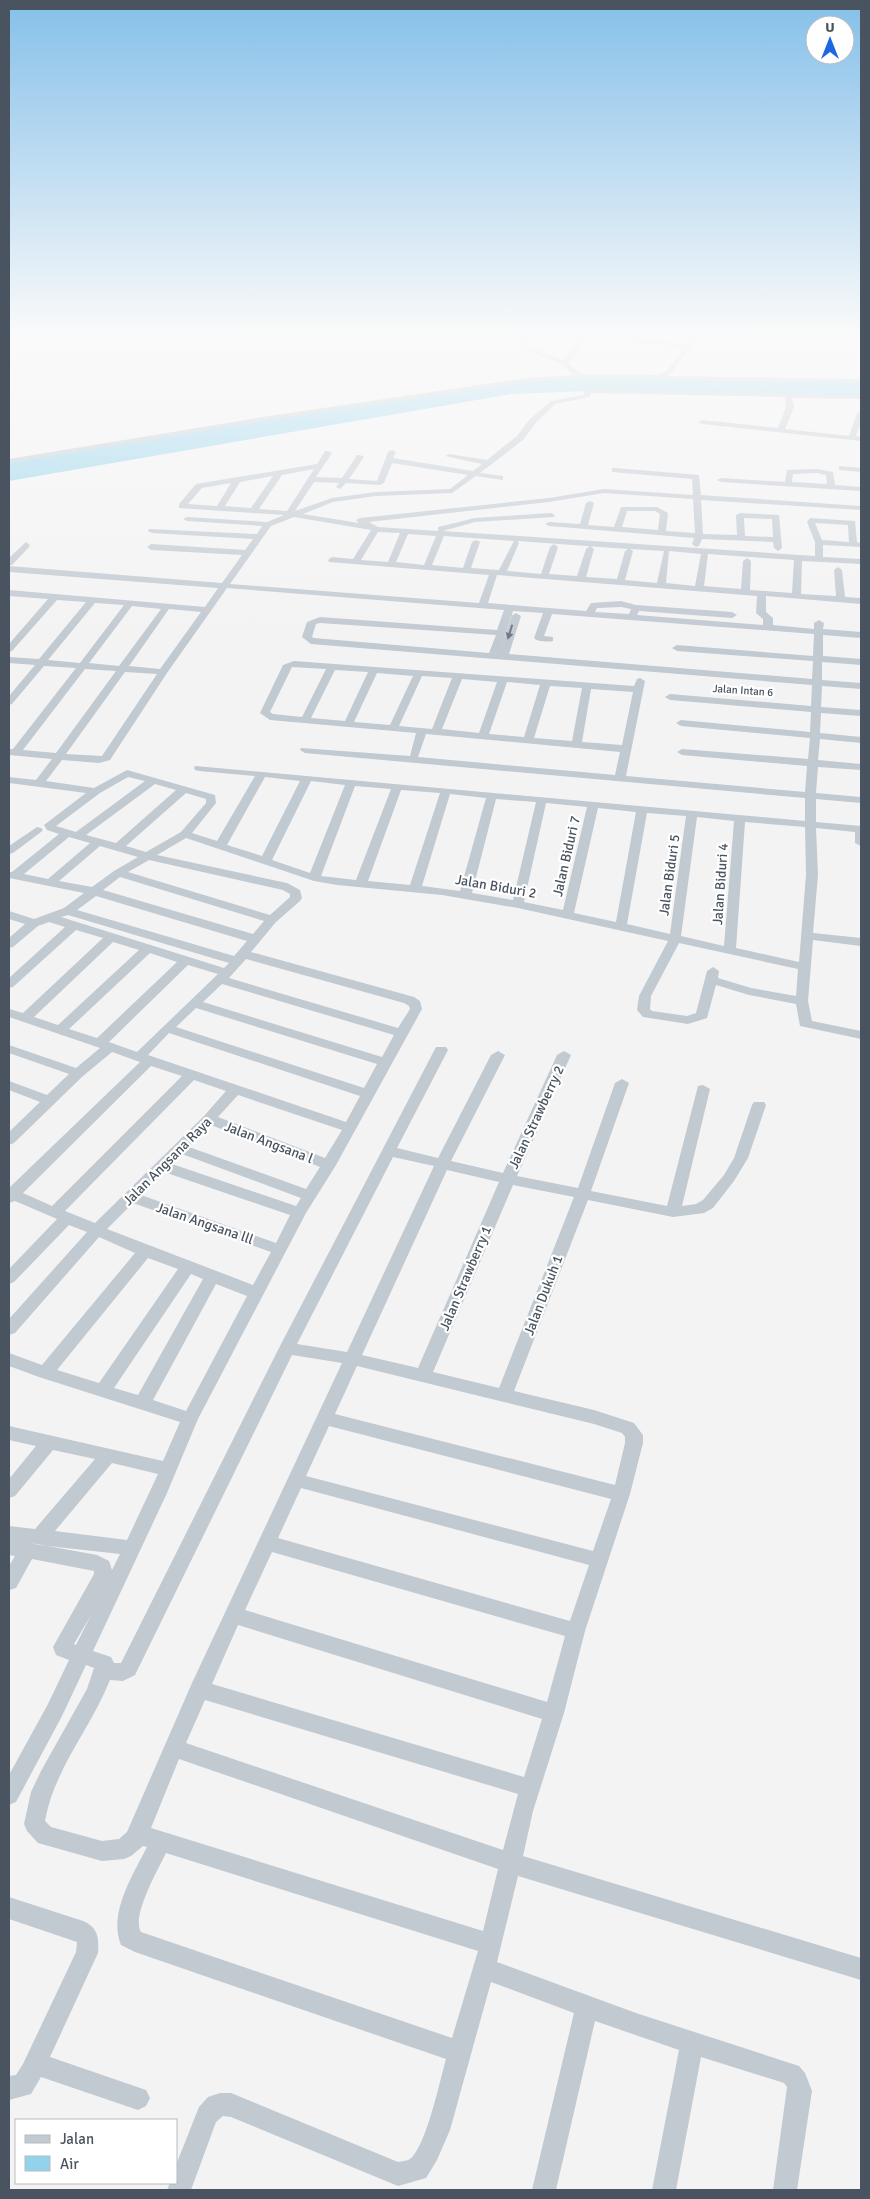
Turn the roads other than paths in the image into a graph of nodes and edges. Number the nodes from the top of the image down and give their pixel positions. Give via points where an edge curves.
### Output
1 (160, 437) edge
2 (521, 437) edge
3 (838, 437) edge
4 (852, 438) joint
5 (861, 439) edge
6 (392, 451) dead end
7 (328, 453) dead end
8 (448, 456) dead end
9 (360, 457) dead end
10 (389, 460) junction
11 (9, 461) edge
12 (486, 462) junction
13 (320, 466) junction
14 (842, 468) dead end
15 (615, 470) dead end
16 (861, 470) edge
17 (279, 473) junction
18 (473, 474) junction
19 (500, 478) dead end
20 (310, 479) junction
21 (237, 480) junction
22 (721, 480) dead end
23 (343, 481) junction
24 (788, 484) junction
25 (831, 487) junction
26 (861, 489) edge
27 (696, 494) junction
28 (332, 500) junction
29 (549, 500) junction
30 (590, 503) dead end
31 (861, 506) edge
32 (220, 508) junction
33 (254, 510) junction
34 (290, 515) junction
35 (551, 515) junction
36 (187, 519) dead end
37 (268, 524) junction
38 (549, 524) junction
39 (583, 527) junction
40 (376, 529) junction
41 (617, 530) junction
42 (152, 531) dead end
43 (430, 532) junction
44 (662, 533) junction
45 (404, 534) dead end
46 (440, 536) dead end
47 (699, 536) junction
48 (260, 537) junction
49 (741, 538) junction
50 (542, 539) junction
51 (777, 540) junction
52 (476, 542) dead end
53 (819, 542) junction
54 (515, 543) dead end
55 (17, 544) dead end
56 (857, 545) edge
57 (151, 547) dead end
58 (554, 547) dead end
59 (590, 549) dead end
60 (693, 549) junction
61 (628, 551) dead end
62 (249, 553) junction
63 (666, 554) dead end
64 (704, 555) dead end
65 (780, 557) junction
66 (798, 558) junction
67 (10, 559) edge
68 (819, 559) junction
69 (332, 560) dead end
70 (746, 561) dead end
71 (355, 562) junction
72 (861, 562) edge
73 (391, 565) junction
74 (427, 568) junction
75 (9, 569) edge
76 (838, 570) dead end
77 (466, 571) junction
78 (498, 573) junction
79 (544, 577) junction
80 (581, 580) junction
81 (620, 582) junction
82 (224, 586) junction
83 (660, 586) junction
84 (699, 589) junction
85 (745, 592) junction
86 (9, 593) edge
87 (20, 593) junction
88 (762, 594) junction
89 (796, 596) junction
90 (55, 597) junction
91 (93, 600) junction
92 (841, 600) junction
93 (861, 601) edge
94 (130, 603) junction
95 (483, 604) junction
96 (9, 605) edge
97 (167, 606) junction
98 (514, 607) junction
99 (636, 608) junction
100 (208, 610) junction
101 (550, 610) junction
102 (770, 612) junction
103 (590, 613) junction
104 (632, 617) junction
105 (861, 626) edge
106 (819, 627) junction
107 (500, 633) junction
108 (861, 634) edge
109 (550, 640) dead end
110 (678, 648) dead end
111 (9, 649) edge
112 (498, 657) junction
113 (817, 659) junction
114 (9, 660) edge
115 (40, 662) junction
116 (861, 662) edge
117 (81, 666) junction
118 (332, 666) junction
119 (121, 669) junction
120 (374, 669) junction
121 (643, 669) junction
122 (163, 672) junction
123 (419, 673) junction
124 (458, 676) junction
125 (503, 679) junction
126 (546, 682) junction
127 (817, 682) junction
128 (587, 685) junction
129 (861, 686) edge
130 (638, 689) junction
131 (670, 697) dead end
132 (9, 702) edge
133 (815, 708) junction
134 (861, 712) edge
135 (305, 720) junction
136 (681, 723) dead end
137 (348, 724) junction
138 (393, 728) junction
139 (422, 731) junction
140 (436, 732) junction
141 (483, 736) junction
142 (815, 736) junction
143 (528, 740) junction
144 (861, 740) edge
145 (576, 744) junction
146 (324, 747) dead end
147 (626, 749) junction
148 (305, 750) dead end
149 (12, 752) edge
150 (682, 752) dead end
151 (374, 754) junction
152 (414, 755) junction
153 (60, 756) junction
154 (812, 763) junction
155 (497, 765) junction
156 (861, 767) edge
157 (199, 768) dead end
158 (262, 774) junction
159 (621, 776) junction
160 (307, 778) junction
161 (9, 780) edge
162 (154, 780) junction
163 (352, 783) junction
164 (39, 784) junction
165 (397, 787) junction
166 (184, 789) junction
167 (96, 791) junction
168 (446, 791) junction
169 (810, 793) junction
170 (823, 794) junction
171 (492, 795) junction
172 (861, 796) edge
173 (542, 799) junction
174 (861, 800) edge
175 (593, 804) junction
176 (642, 809) junction
177 (692, 814) junction
178 (740, 818) junction
179 (810, 824) junction
180 (860, 829) edge
181 (37, 830) dead end
182 (72, 834) junction
183 (185, 834) junction
184 (98, 842) junction
185 (861, 843) edge
186 (221, 845) junction
187 (118, 847) junction
188 (9, 852) edge
189 (147, 856) junction
190 (266, 860) junction
191 (118, 873) junction
192 (12, 875) edge
193 (314, 878) junction
194 (50, 882) junction
195 (361, 884) junction
196 (414, 888) junction
197 (92, 891) junction
198 (465, 895) junction
199 (518, 904) junction
200 (68, 911) junction
201 (9, 915) edge
202 (568, 915) junction
203 (47, 917) junction
204 (272, 919) junction
205 (34, 922) junction
206 (74, 925) junction
207 (621, 926) junction
208 (808, 936) junction
209 (111, 937) junction
210 (255, 939) junction
211 (675, 939) junction
212 (861, 942) edge
213 (9, 944) edge
214 (148, 948) junction
215 (730, 951) junction
216 (208, 953) junction
217 (240, 958) junction
218 (191, 962) junction
219 (804, 967) junction
220 (223, 976) junction
221 (9, 984) edge
222 (802, 1001) junction
223 (194, 1003) junction
224 (9, 1012) edge
225 (806, 1016) junction
226 (24, 1018) junction
227 (861, 1027) edge
228 (167, 1028) junction
229 (60, 1030) junction
230 (402, 1034) junction
231 (861, 1035) edge
232 (105, 1045) junction
233 (9, 1049) edge
234 (440, 1050) dead end
235 (498, 1055) dead end
236 (564, 1055) dead end
237 (144, 1059) junction
238 (385, 1062) junction
239 (78, 1073) junction
240 (191, 1075) junction
241 (622, 1083) dead end
242 (9, 1086) edge
243 (703, 1089) dead end
244 (235, 1090) junction
245 (368, 1094) junction
246 (50, 1101) junction
247 (759, 1105) dead end
248 (210, 1119) junction
249 (15, 1127) edge
250 (350, 1128) junction
251 (9, 1140) edge
252 (179, 1148) junction
253 (389, 1151) junction
254 (443, 1163) junction
255 (329, 1165) junction
256 (161, 1166) junction
257 (508, 1179) junction
258 (582, 1194) junction
259 (10, 1195) edge
260 (130, 1196) junction
261 (310, 1196) junction
262 (673, 1212) junction
263 (299, 1213) junction
264 (61, 1214) junction
265 (97, 1230) junction
266 (280, 1250) junction
267 (145, 1251) junction
268 (189, 1266) junction
269 (213, 1275) junction
270 (9, 1278) edge
271 (257, 1293) junction
272 (9, 1329) edge
273 (287, 1348) junction
274 (9, 1359) edge
275 (353, 1360) junction
276 (45, 1373) junction
277 (423, 1377) junction
278 (102, 1390) junction
279 (504, 1396) junction
280 (143, 1402) junction
281 (324, 1418) junction
282 (190, 1419) junction
283 (9, 1433) edge
284 (50, 1442) junction
285 (108, 1456) junction
286 (168, 1469) junction
287 (296, 1480) junction
288 (9, 1491) edge
289 (621, 1494) junction
290 (9, 1533) edge
291 (268, 1543) junction
292 (33, 1544) junction
293 (9, 1547) edge
294 (130, 1548) junction
295 (599, 1560) junction
296 (9, 1582) edge
297 (233, 1615) junction
298 (576, 1631) junction
299 (81, 1655) junction
300 (104, 1671) junction
301 (199, 1689) junction
302 (554, 1713) junction
303 (174, 1748) junction
304 (529, 1788) junction
305 (9, 1795) edge
306 (137, 1834) junction
307 (161, 1842) junction
308 (510, 1864) junction
309 (9, 1908) edge
310 (491, 1944) junction
311 (484, 1968) junction
312 (861, 1969) edge
313 (587, 2008) junction
314 (692, 2044) junction
315 (459, 2052) junction
316 (35, 2063) junction
317 (9, 2088) edge
318 (138, 2098) dead end
319 (178, 2190) edge
320 (544, 2190) edge
321 (664, 2190) edge
322 (785, 2190) edge

1 - 11 street
2 - 12 street
3 - 4 street
4 - 5 street
6 - 10 street
7 - 13 street
8 - 12 street
9 - 23 street
10 - 18 street via 422,461
10 - 23 street via 380,483
12 - 18 street
13 - 17 street
13 - 20 street
14 - 16 street
15 - 27 street via 694,476
17 - 21 street
17 - 33 street
18 - 19 street
18 - 28 street via 452,491 376,494
20 - 23 street
20 - 34 street
21 - 32 street
21 - 32 street via 199,486 182,506
22 - 24 street
23 - 28 street
24 - 25 street
24 - 25 street via 790,472 823,472 830,474
25 - 26 street
27 - 29 street via 604,491
27 - 31 street
27 - 47 street
28 - 34 street
29 - 35 street via 555,510
29 - 40 street via 360,520
30 - 39 street
32 - 33 street
33 - 34 street
34 - 37 street
34 - 40 street
35 - 38 street
35 - 43 street via 475,520
36 - 37 street
37 - 48 street
38 - 39 street
38 - 50 street
39 - 41 street
40 - 43 street
40 - 71 street
41 - 44 street
41 - 44 street via 624,509 657,509 664,513
42 - 48 street
43 - 50 street
44 - 47 street
45 - 73 street
46 - 74 street
47 - 49 street
47 - 60 street
48 - 62 street
49 - 51 street
49 - 51 street via 740,516 772,516 777,518
50 - 60 street
51 - 65 street
52 - 77 street
53 - 56 street
53 - 56 street via 813,520 852,523
53 - 68 street
54 - 78 street
55 - 67 street via 26,545
57 - 62 street
58 - 79 street
59 - 80 street
60 - 65 street
61 - 81 street
62 - 82 street
63 - 83 street
64 - 84 street
65 - 66 street
66 - 68 street
66 - 89 street
68 - 72 street
69 - 71 street
70 - 85 street
71 - 73 street
73 - 74 street
74 - 77 street
75 - 82 street
76 - 92 street
77 - 78 street
78 - 79 street
78 - 95 street
79 - 80 street
80 - 81 street
81 - 83 street
82 - 95 street
82 - 100 street
83 - 84 street
84 - 85 street
85 - 88 street
86 - 87 street
87 - 90 street
87 - 96 street
88 - 102 street
88 - 102 street via 761,613
89 - 92 street
89 - 102 street
90 - 91 street
90 - 111 street
91 - 94 street
91 - 115 street
92 - 93 street
94 - 97 street
94 - 117 street
95 - 98 street
97 - 100 street
97 - 119 street
98 - 101 street
98 - 107 street
98 -> 112 street
99 - 102 street
99 - 103 street via 621,604 594,605
99 - 104 street
100 - 122 street
101 - 103 street
101 - 109 street via 539,638
102 - 104 street
102 - 106 street
103 - 104 street
105 - 106 street
106 - 108 street
106 - 113 street
107 - 112 street
107 - 112 street via 320,620 312,622 307,637 311,641
110 - 113 street
112 - 121 street
113 - 116 street
113 - 127 street
114 - 115 street
115 - 117 street
115 - 132 street
117 - 119 street
117 - 149 street
118 - 120 street
118 - 135 street
118 - 135 street via 288,665 265,713 270,718
119 - 122 street
119 - 153 street
120 - 123 street
120 - 137 street
121 - 127 street
121 - 130 street
122 - 153 street via 106,758
123 - 124 street
123 - 138 street
124 - 125 street
124 - 140 street
125 - 126 street
125 - 141 street
126 - 128 street
126 - 143 street
127 - 129 street
127 - 133 street
128 - 130 street
128 - 145 street
130 - 147 street
131 - 133 street, Jalan Intan 6
133 - 134 street, Jalan Intan 6
133 - 142 street
135 - 137 street
136 - 142 street
137 - 138 street
138 - 139 street
139 - 140 street
139 - 152 street
140 - 141 street
141 - 143 street
142 - 144 street
142 - 154 street
143 - 145 street
145 - 147 street
146 - 151 street
147 - 159 street
148 - 151 street
149 - 153 street
150 - 154 street
151 - 152 street
151 - 155 street
152 - 155 street
153 - 164 street
154 - 156 street
154 - 169 street
155 - 159 street
157 - 158 street
158 - 160 street
158 - 186 street
159 - 169 street
160 - 163 street
160 - 190 street
161 - 164 street
162 - 166 street
162 - 167 street via 127,773
162 - 182 street
163 - 165 street
163 - 193 street
164 - 167 street
165 - 168 street
165 - 195 street
166 - 183 street via 212,800
166 - 187 street
167 - 182 street via 51,823 51,828
168 - 171 street
168 - 196 street
169 - 170 street
169 - 179 street
170 - 172 street
170 - 174 street
171 - 173 street
171 - 198 street
173 - 175 street
173 - 199 street
175 - 176 street
175 - 202 street, Jalan Biduri 7
176 - 177 street
176 - 207 street
177 - 178 street
177 - 211 street, Jalan Biduri 5
178 - 179 street
178 - 215 street, Jalan Biduri 4
179 - 180 street
179 - 208 street via 812,876
180 - 185 street
181 - 188 street
182 - 184 street
182 - 192 street
183 - 186 street, Jalan Biduri 2
183 - 189 street
184 - 187 street
184 - 194 street
186 - 190 street, Jalan Biduri 2
187 - 189 street
189 - 191 street
189 - 204 street via 287,887 296,892 296,898
190 - 193 street, Jalan Biduri 2
191 - 197 street
191 - 204 street
192 - 194 street
193 - 195 street, Jalan Biduri 2
194 - 197 street
195 - 196 street, Jalan Biduri 2
196 - 198 street, Jalan Biduri 2
197 - 200 street
197 - 210 street
198 - 199 street, Jalan Biduri 2
199 - 202 street, Jalan Biduri 2
200 - 203 street
200 - 216 street
201 - 205 street
202 - 207 street, Jalan Biduri 2
203 - 205 street
203 - 206 street
204 - 210 street
205 - 213 street
206 - 209 street
206 - 221 street
207 - 211 street, Jalan Biduri 2
208 - 212 street
208 - 219 street
209 - 214 street
209 - 226 street
210 - 217 street
211 - 215 street, Jalan Biduri 2
211 - 222 street via 645,996 643,1010 648,1014 688,1020 697,1018 702,1015 712,976 749,991
214 - 218 street
214 - 229 street
215 - 219 street, Jalan Biduri 2
216 - 217 street
216 - 218 street
217 - 220 street
217 - 230 street via 409,1000 416,1009
218 - 220 street
218 - 232 street
219 - 222 street
220 - 223 street
220 - 230 street
222 - 225 street
223 - 228 street
223 - 238 street
224 - 226 street
225 - 227 street
225 - 231 street via 805,1023
226 - 229 street
228 - 237 street
228 - 245 street
229 - 232 street
230 - 238 street
232 - 237 street
232 - 239 street
233 - 239 street
234 - 253 street
235 - 254 street
236 - 257 street, Jalan Strawberry 2
237 - 240 street
237 - 259 street
238 - 245 street
239 - 246 street
240 - 244 street
240 - 264 street
241 - 258 street, Jalan Dukuh 1
242 - 246 street
243 - 262 street
244 - 248 street, Jalan Angsana Raya
244 - 250 street
245 - 250 street
246 - 249 street
247 - 262 street via 741,1158 729,1178 700,1209
248 - 252 street, Jalan Angsana Raya
248 - 255 street, Jalan Angsana l
249 - 251 street
250 - 255 street
252 - 256 street, Jalan Angsana Raya
252 - 261 street
253 - 254 street
253 - 273 street
254 - 257 street
254 - 275 street
255 - 261 street
256 - 260 street, Jalan Angsana Raya
256 - 263 street
257 - 258 street
257 - 277 street, Jalan Strawberry 1
258 - 262 street
258 - 279 street, Jalan Dukuh 1
259 - 264 street
260 - 265 street, Jalan Angsana Raya
260 - 266 street, Jalan Angsana lll
261 - 263 street
263 - 266 street
264 - 265 street
264 - 270 street
265 - 267 street
265 - 272 street, Jalan Angsana Raya
266 - 271 street
267 - 268 street
267 - 276 street
268 - 269 street
268 - 278 street
269 - 271 street
269 - 280 street
271 - 282 street
273 - 275 street
273 - 300 street via 128,1668 123,1672
274 - 276 street
275 - 277 street
275 - 281 street
276 - 278 street
277 - 279 street
278 - 280 street
279 - 289 street via 628,1428 634,1435 634,1443
280 - 282 street
281 - 287 street
281 - 289 street
282 - 286 street
283 - 284 street
284 - 285 street
284 - 288 street
285 - 286 street
285 - 292 street
286 - 294 street
287 - 291 street
287 - 295 street
289 - 295 street
290 - 292 street
291 - 297 street
291 - 298 street
292 - 293 street
292 - 294 street
292 - 296 street
292 - 299 street via 103,1567 103,1576 63,1647
294 - 299 street
295 - 298 street
297 - 301 street
297 - 302 street
298 - 302 street
299 - 300 street via 104,1663
299 - 305 street
300 - 306 street via 44,1784 34,1824 45,1836 102,1851 124,1849
301 - 303 street
301 - 304 street
302 - 304 street
303 - 306 street
303 - 308 street
304 - 308 street
306 - 307 street
307 - 310 street
307 - 315 street via 131,1909 127,1929 129,1937
308 - 310 street
308 - 312 street
309 - 316 street via 83,1932 88,1938 87,1953
310 - 311 street
311 - 313 street
311 - 315 street
313 - 314 street
313 - 320 street
314 - 321 street
314 - 322 street via 790,2074 797,2081 800,2091
315 - 319 street via 438,2130 418,2169 398,2174 230,2105 219,2104 212,2107 207,2115
316 - 317 street via 23,2086
316 - 318 street

